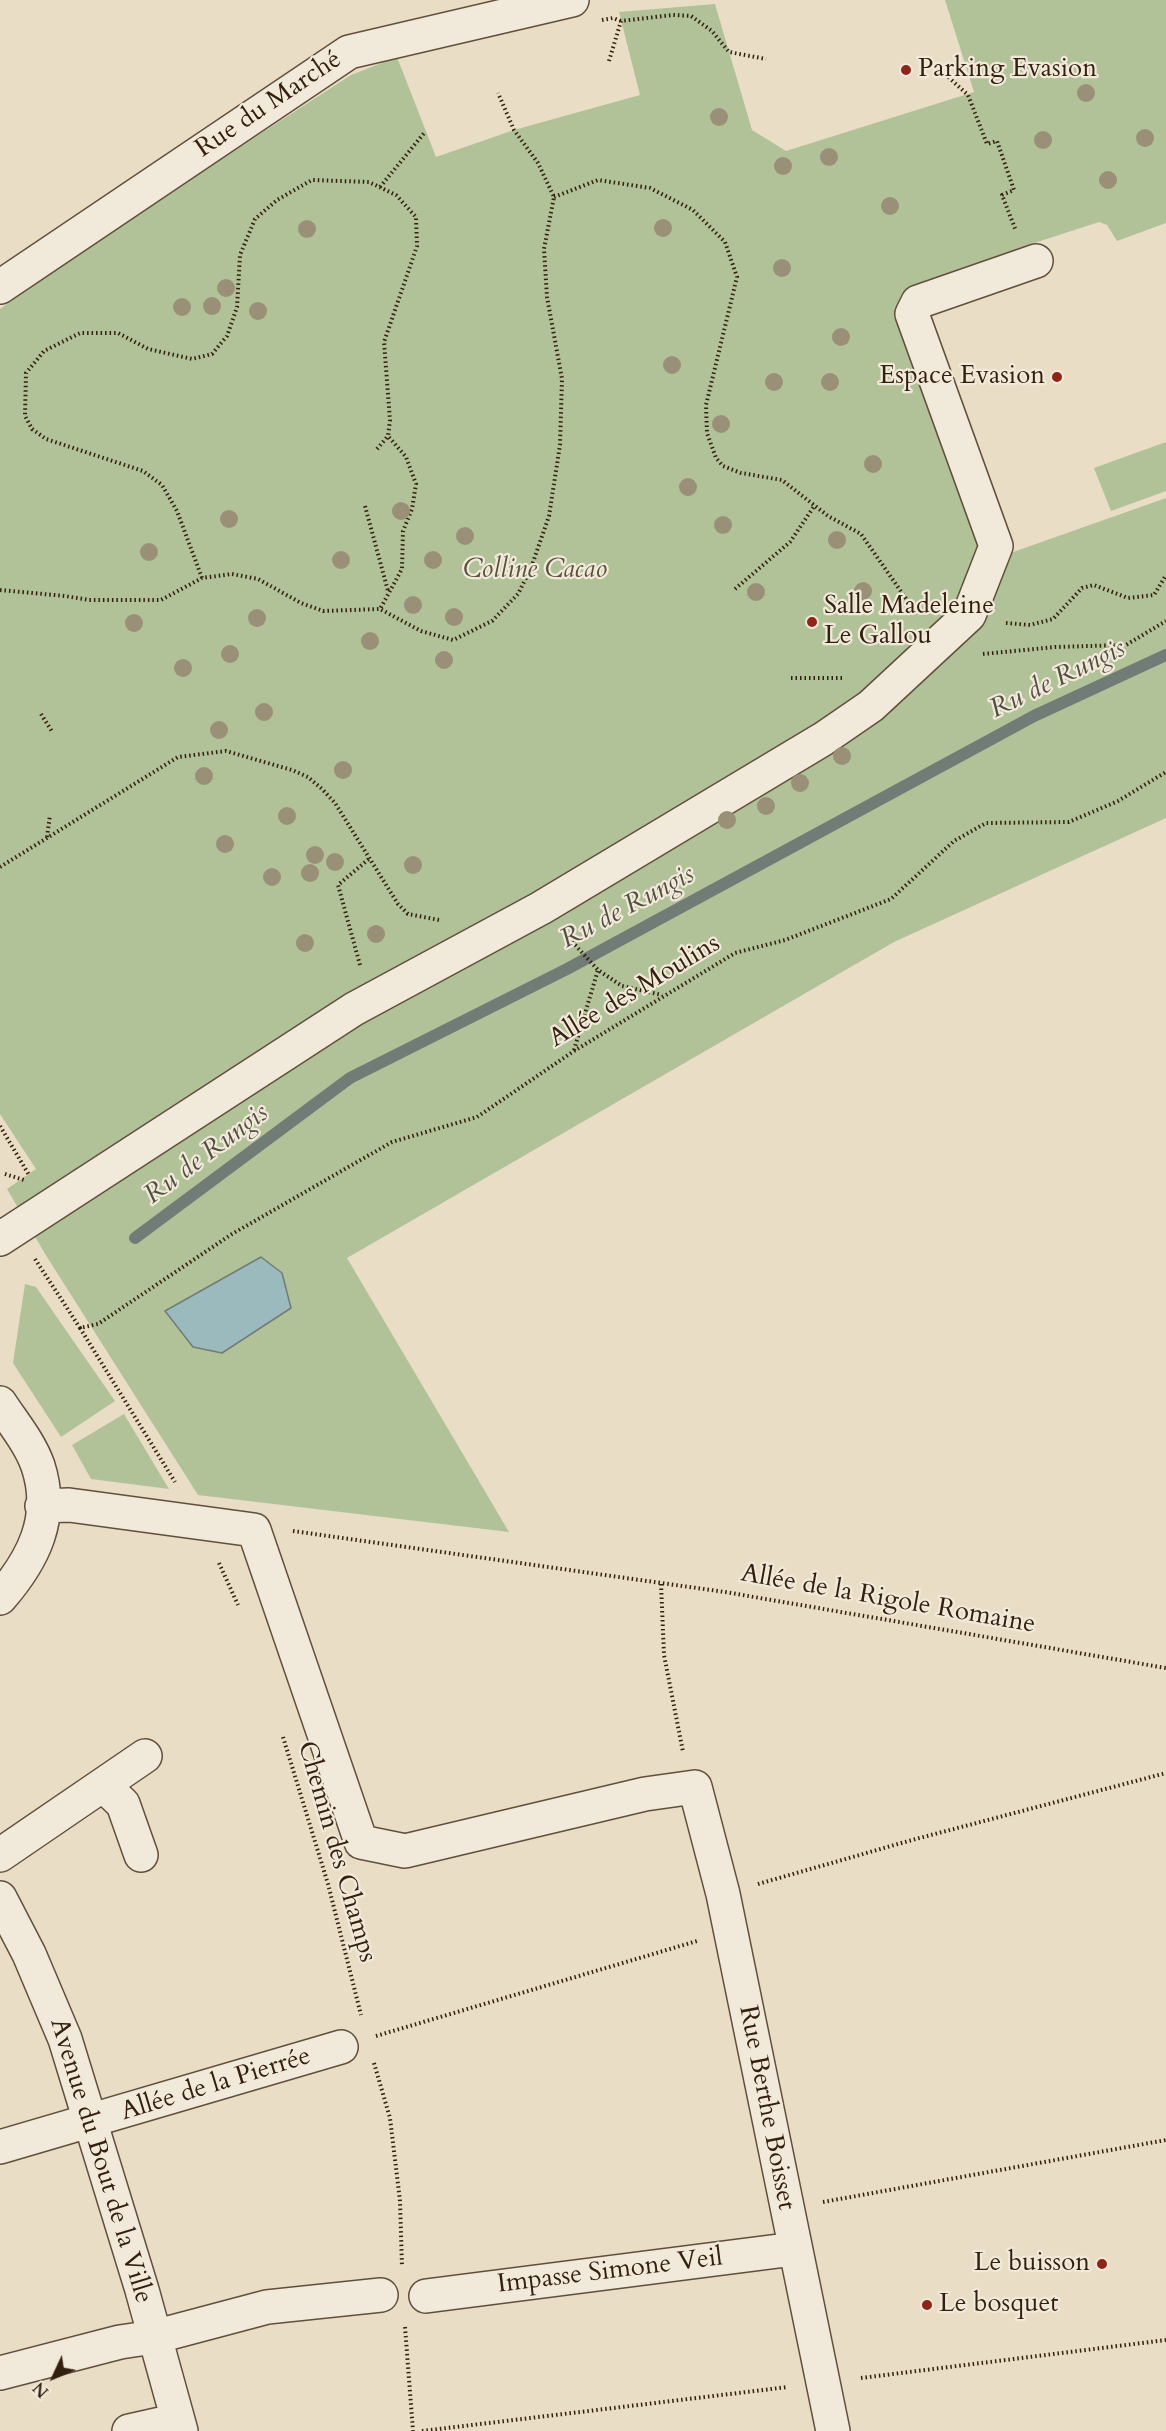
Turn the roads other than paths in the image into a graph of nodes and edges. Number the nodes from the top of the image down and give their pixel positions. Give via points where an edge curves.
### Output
1 (572, 0) edge
2 (1027, 249) road end
3 (0, 287) edge
4 (8, 1234) edge
5 (0, 1402) edge
6 (42, 1506) junction
7 (0, 1598) edge
8 (145, 1756) dead end
9 (103, 1785) junction
10 (0, 1855) edge
11 (141, 1855) dead end
12 (0, 1898) edge
13 (354, 2043) road end
14 (91, 2121) junction
15 (0, 2147) edge
16 (794, 2249) junction
17 (154, 2337) junction
18 (0, 2373) edge
19 (180, 2426) edge
20 (129, 2431) edge
21 (832, 2431) edge

1 - 3 street, Rue du Marché via 349,51
2 - 4 street via 918,302 912,314 996,546 969,615 871,706 823,739 500,930 354,1009
5 - 6 street via 38,1466
6 - 7 street via 33,1554
6 - 16 street, Rue Berthe Boisset via 69,1505 254,1530 361,1842 405,1851 645,1794 695,1787 731,1931
8 - 9 street
9 - 10 street
9 - 11 street via 123,1804
12 - 14 street, Avenue du Bout de la Ville via 65,2039
13 - 14 street, Allée de la Pierrée
14 - 15 street, Allée de la Pierrée
14 - 17 street, Avenue du Bout de la Ville
16 - 17 street, Impasse Simone Veil via 267,2307
16 - 21 street, Rue Berthe Boisset
17 - 18 street, Impasse Simone Veil
17 - 19 street, Avenue du Bout de la Ville
19 - 20 street

